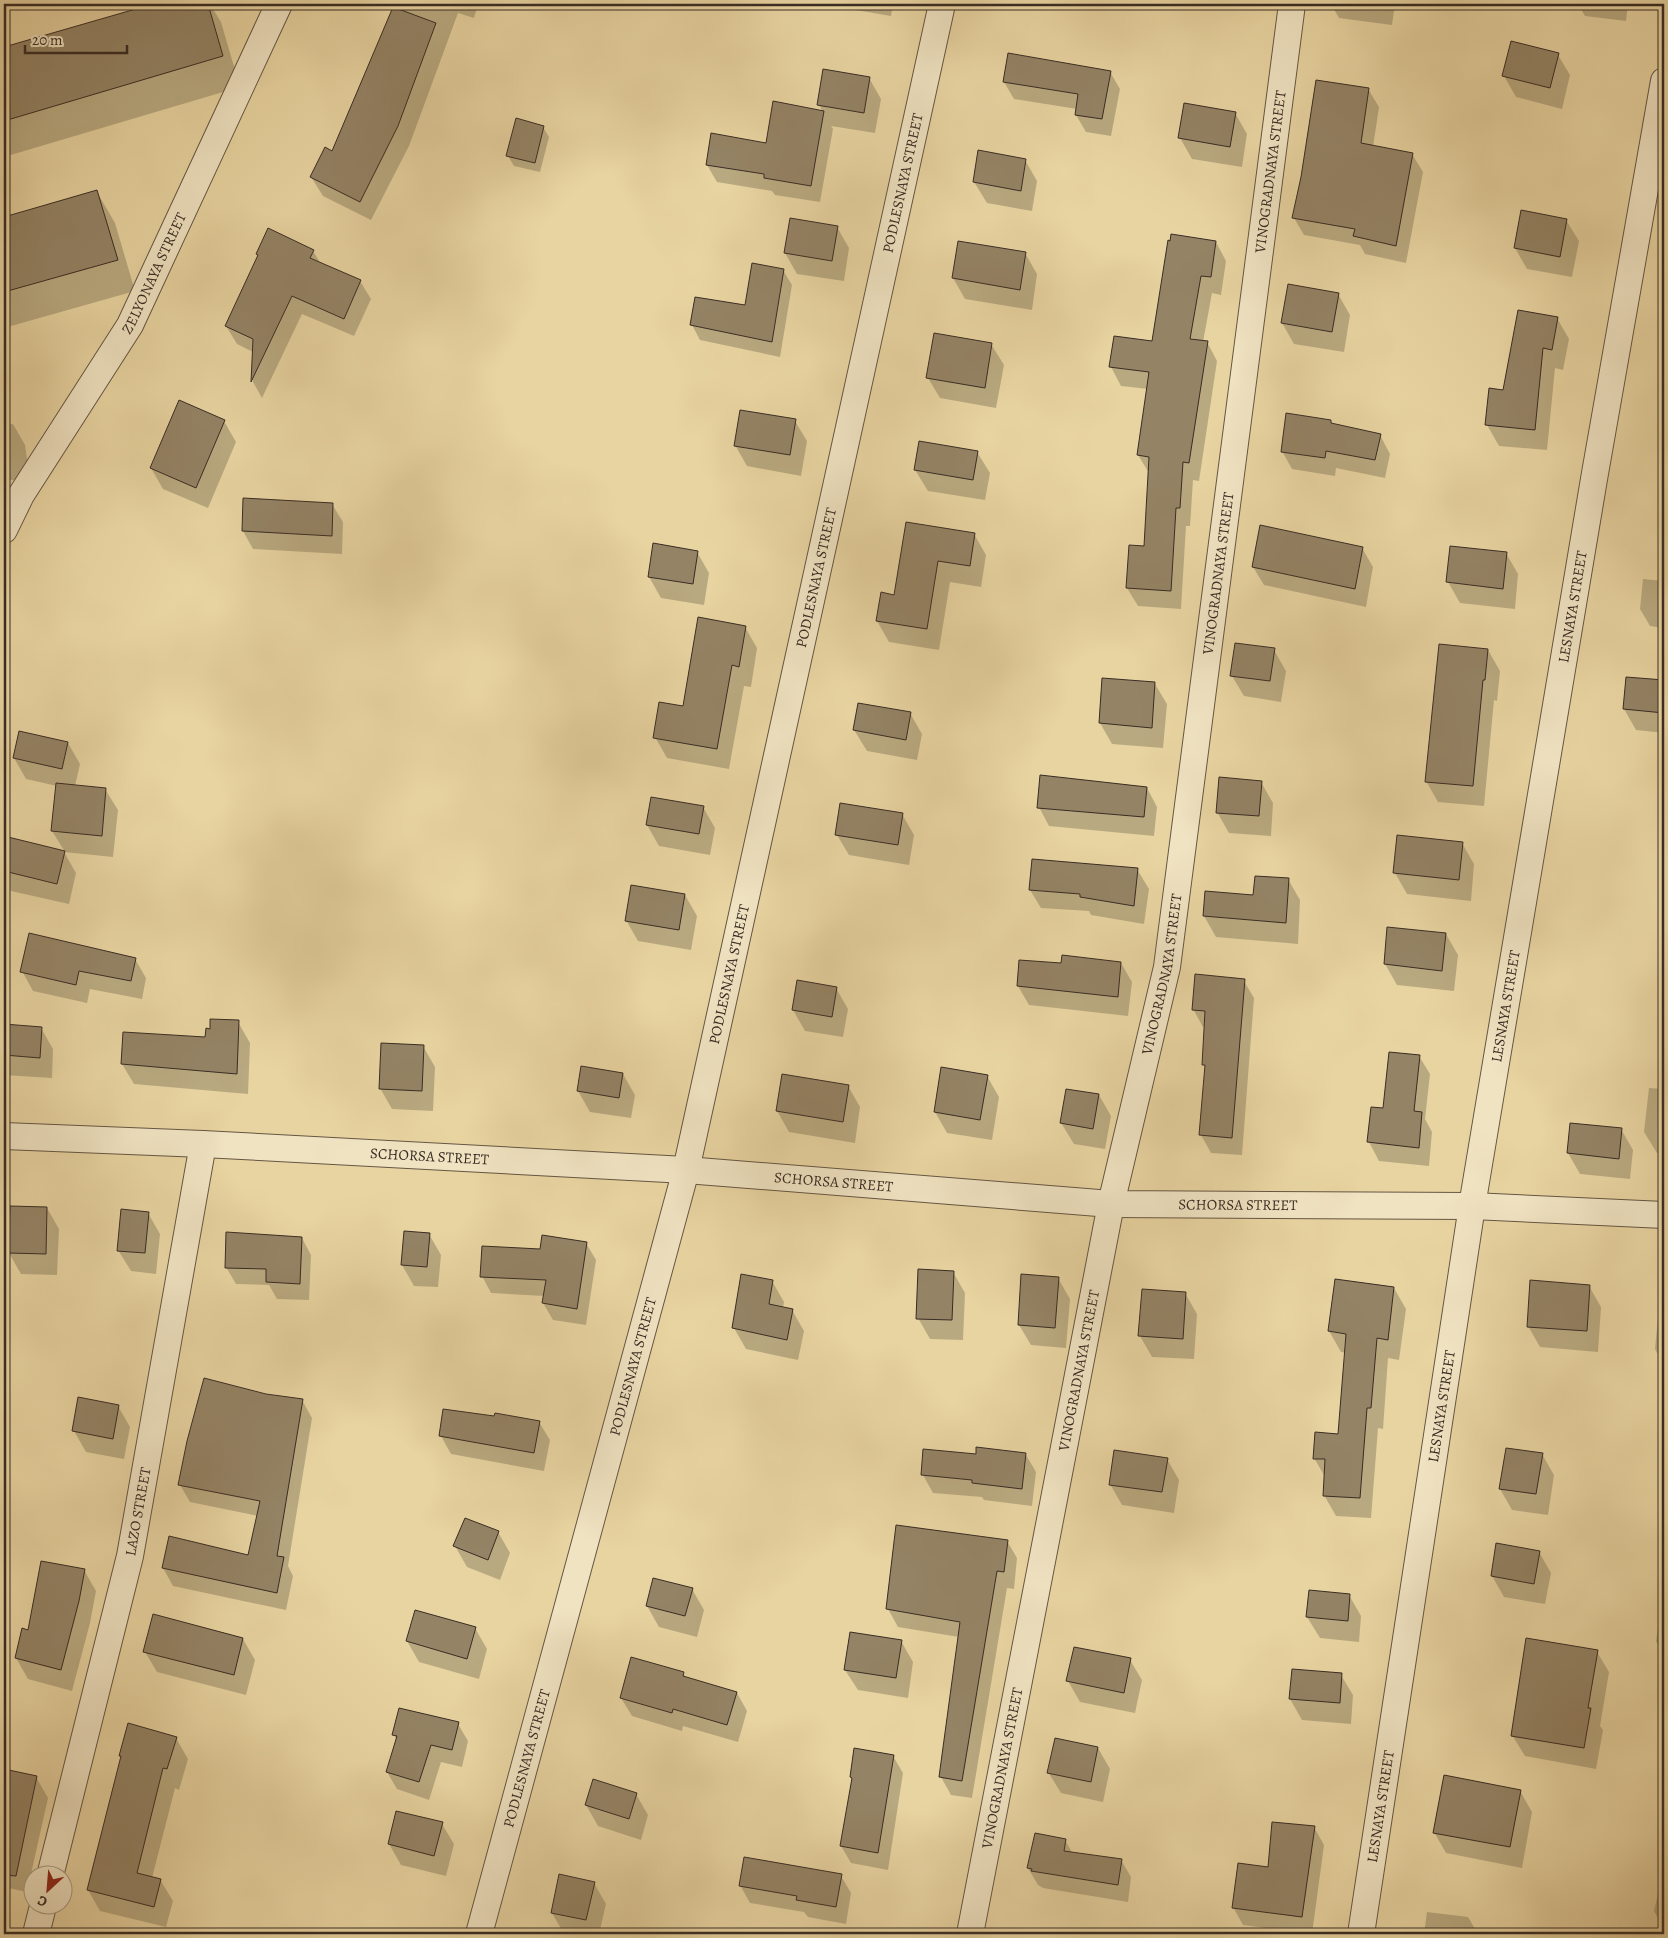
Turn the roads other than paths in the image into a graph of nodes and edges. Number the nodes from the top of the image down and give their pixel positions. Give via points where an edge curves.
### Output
1 (279, 4) edge
2 (942, 4) edge
3 (1292, 4) edge
4 (1664, 81) edge
5 (4, 530) edge
6 (4, 1136) edge
7 (203, 1144) junction
8 (686, 1170) junction
9 (1112, 1204) junction
10 (1472, 1206) junction
11 (1664, 1215) edge
12 (52, 1866) edge
13 (40, 1916) edge
14 (36, 1934) edge
15 (479, 1934) edge
16 (970, 1934) edge
17 (1361, 1934) edge

1 - 5 street, ZELYONAYA STREET via 130,325 21,495
2 - 8 street, PODLESNAYA STREET
3 - 9 street, VINOGRADNAYA STREET via 1167,966
4 - 10 street, LESNAYA STREET
6 - 7 street, SCHORSA STREET
7 - 8 street, SCHORSA STREET
7 - 12 street, LAZO STREET via 130,1556
8 - 9 street, SCHORSA STREET
8 - 15 street, PODLESNAYA STREET
9 - 10 street, SCHORSA STREET
9 - 16 street, VINOGRADNAYA STREET
10 - 11 street, SCHORSA STREET
10 - 17 street, LESNAYA STREET
13 - 14 street

